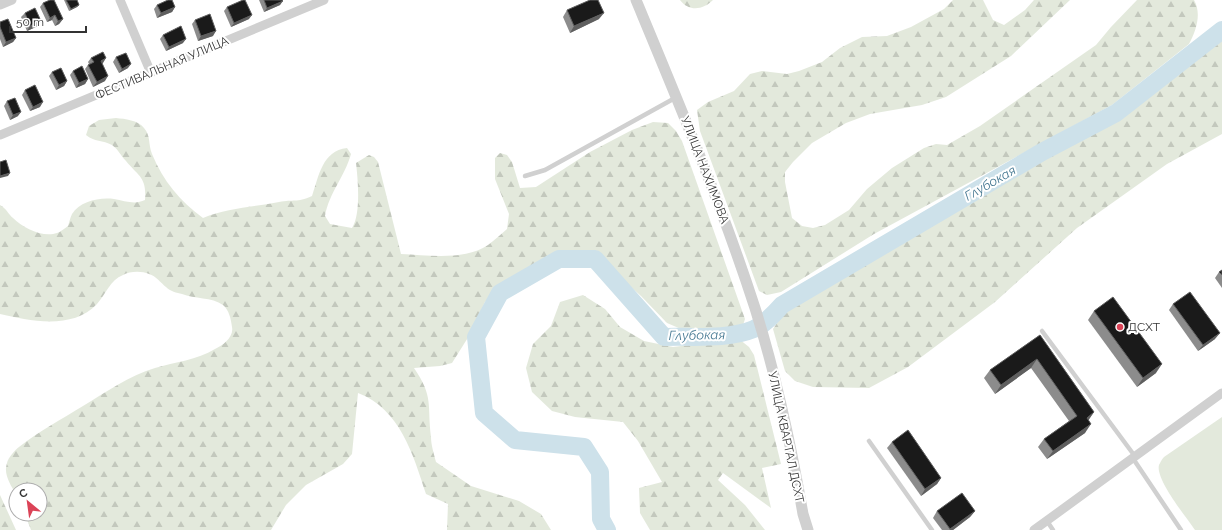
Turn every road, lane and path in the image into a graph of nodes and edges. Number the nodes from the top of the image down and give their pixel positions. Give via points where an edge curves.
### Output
1 (12, 0) edge
2 (120, 0) edge
3 (324, 0) edge
4 (636, 0) edge
5 (0, 5) edge
6 (152, 73) junction
7 (677, 98) junction
8 (0, 135) edge
9 (525, 176) dead end
10 (1042, 331) dead end
11 (765, 343) joint
12 (1222, 393) edge
13 (869, 441) dead end
14 (1133, 456) junction
15 (1047, 520) junction
16 (808, 530) edge
17 (932, 530) edge
18 (1034, 530) edge
19 (1053, 530) edge
20 (1181, 530) edge

1 - 5 street
2 - 6 street
3 - 6 street, ФЕСТИВАЛЬНАЯ УЛИЦА
4 - 7 street, УЛИЦА НАХИМОВА
6 - 8 street, ФЕСТИВАЛЬНАЯ УЛИЦА
7 - 9 lane via 545,170
7 - 11 street, УЛИЦА НАХИМОВА via 738,260
10 - 14 lane
11 - 16 street, УЛИЦА КВАРТАЛ ДСХТ
12 - 14 street
13 - 17 lane
14 - 15 street
14 - 20 lane
15 - 18 street
15 - 19 lane

